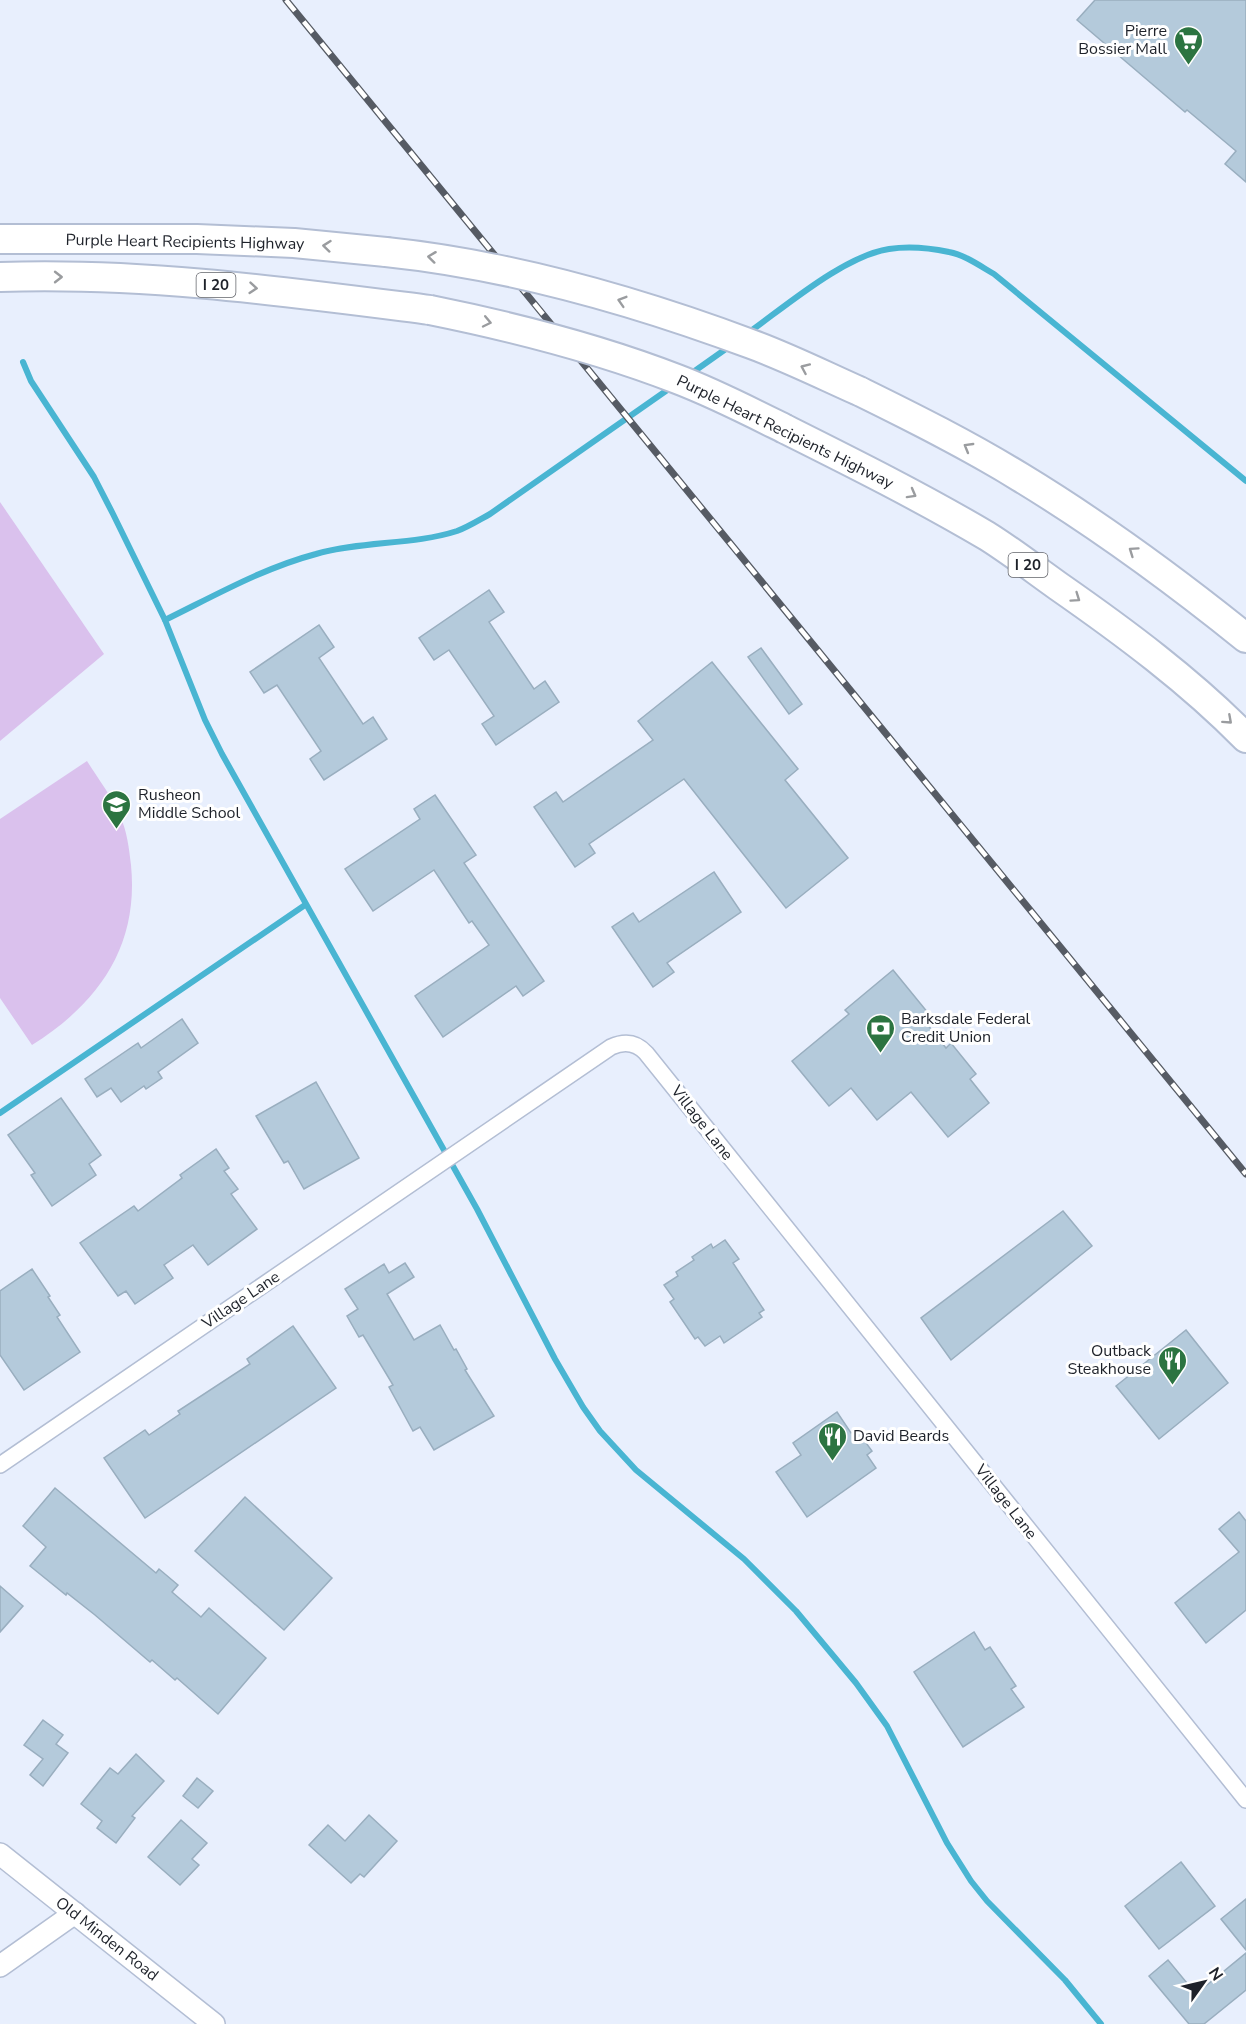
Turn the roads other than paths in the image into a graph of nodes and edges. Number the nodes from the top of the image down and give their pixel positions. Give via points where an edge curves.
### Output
1 (0, 239) edge
2 (0, 277) edge
3 (1174, 580) junction
4 (1246, 624) edge
5 (1246, 638) edge
6 (1246, 738) edge
7 (0, 1465) edge
8 (1246, 1800) edge
9 (0, 1854) edge
10 (75, 1913) junction
11 (0, 1966) edge
12 (214, 2024) edge

3 -> 1 highway, Purple Heart Recipients Highway, bridge via 1019,476 938,430 752,344 618,300 479,264 386,252 197,239
2 -> 6 highway, Purple Heart Recipients Highway / I 20, bridge via 122,278 268,290 430,310 534,333 676,379 900,487 989,537 1160,661
3 - 4 highway
3 - 5 highway, Purple Heart Recipients Highway
7 - 8 street, Village Lane via 611,1047 631,1043 641,1047
9 - 10 main road, Old Minden Road
10 - 11 main road
10 - 12 main road, Old Minden Road

